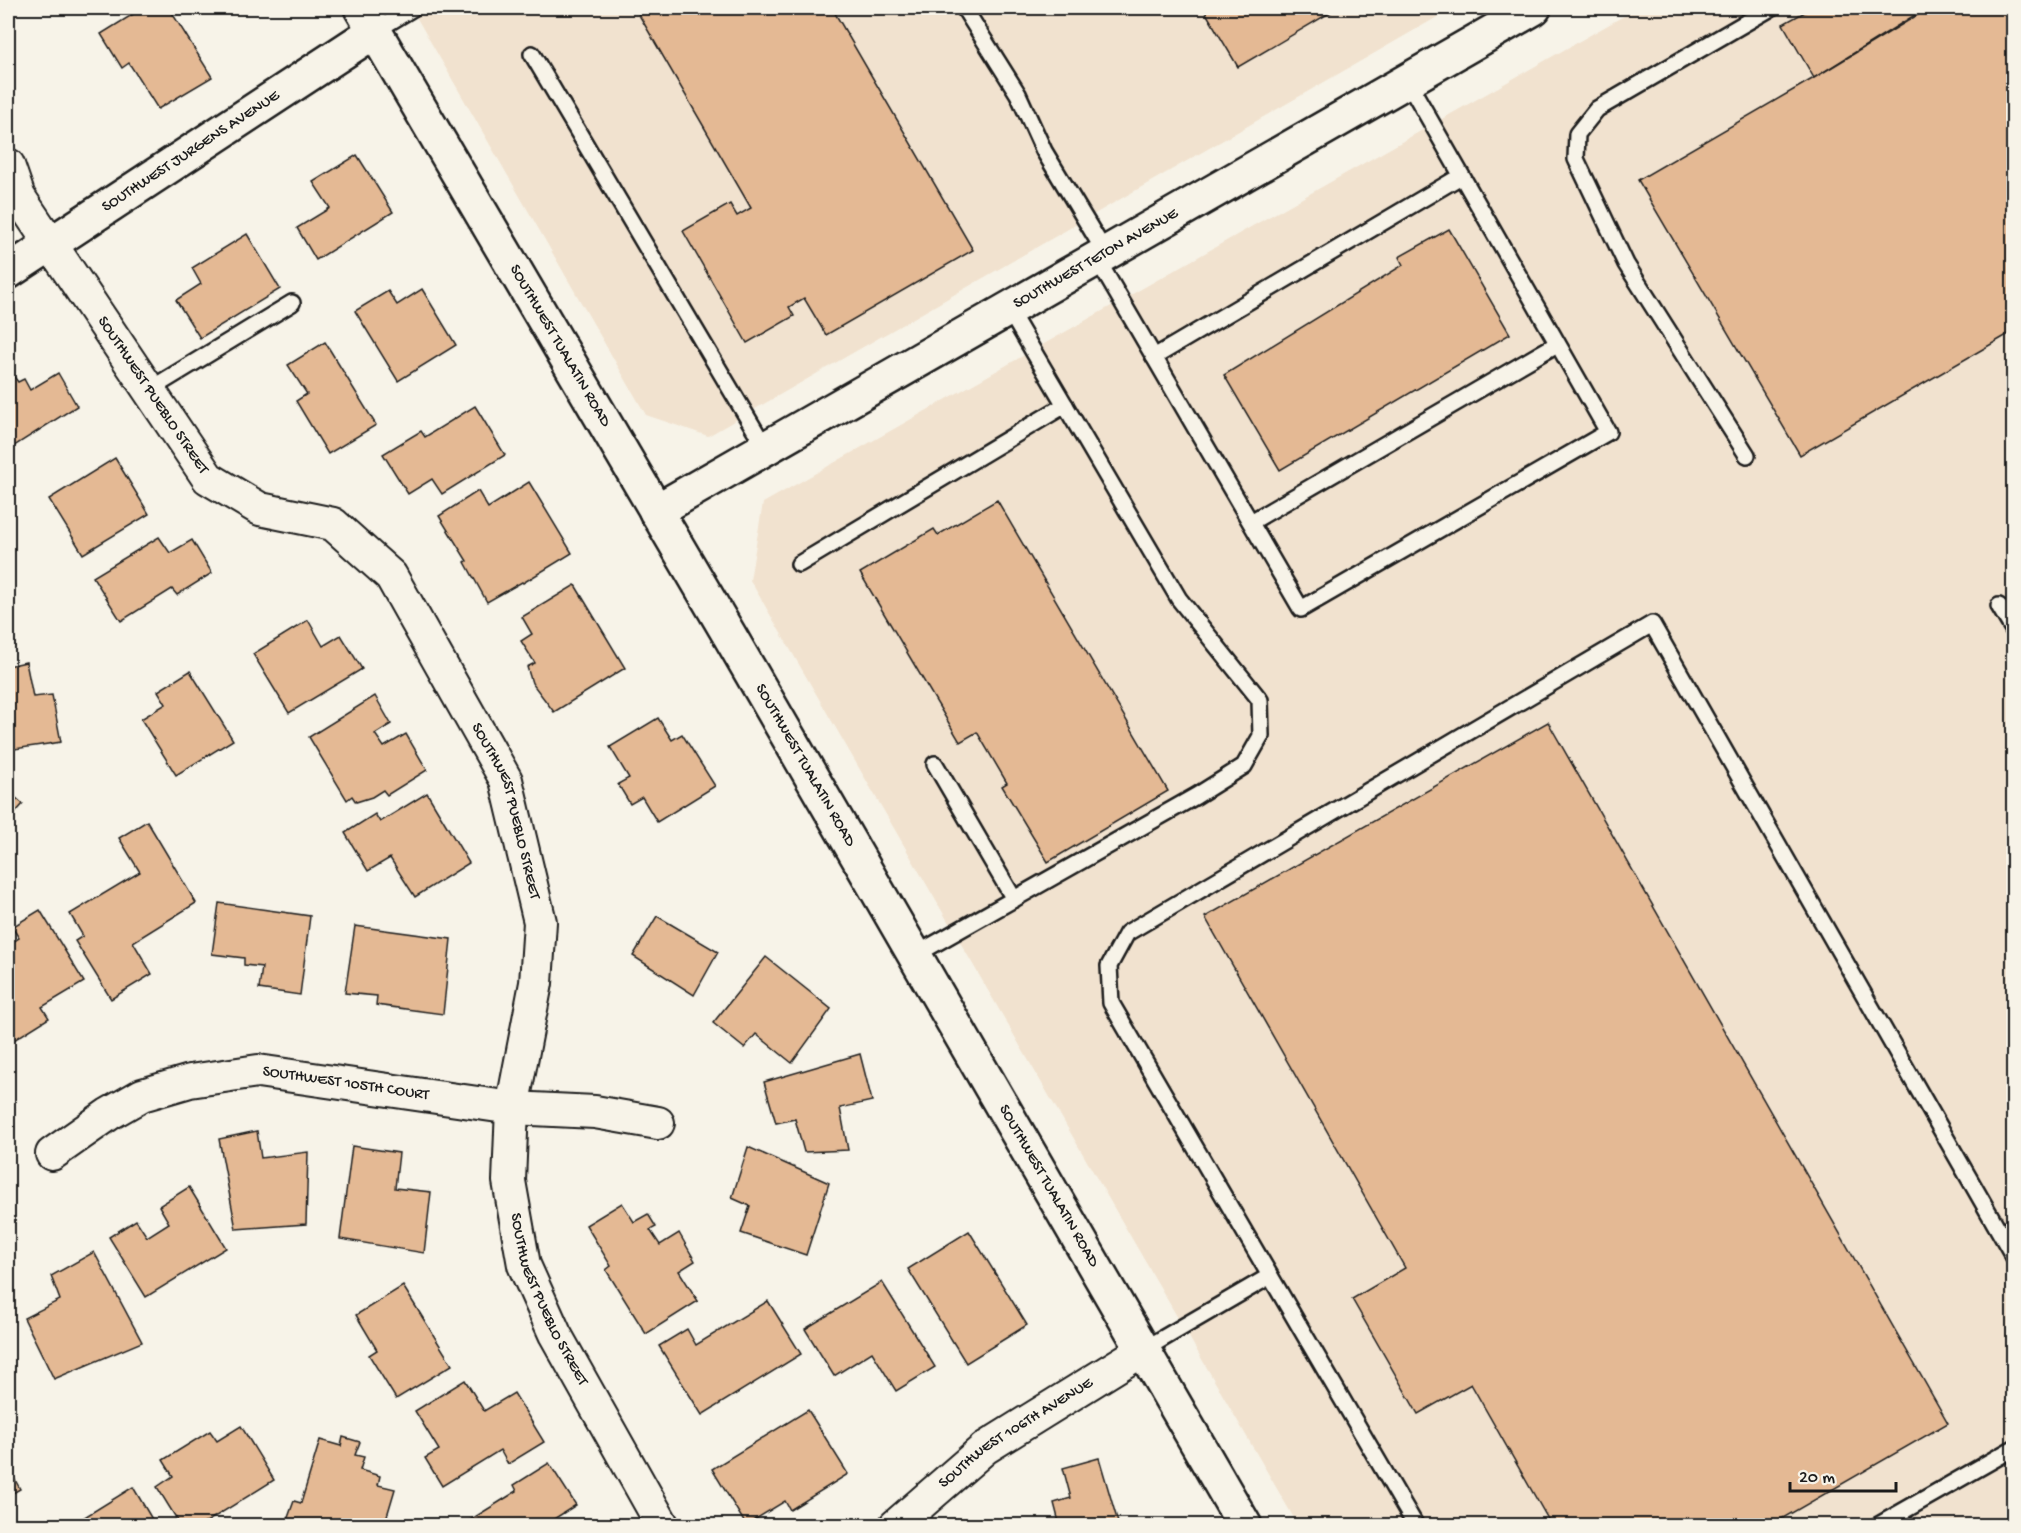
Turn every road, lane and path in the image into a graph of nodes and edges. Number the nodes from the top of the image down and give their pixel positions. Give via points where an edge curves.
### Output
1 (413, 8) edge
2 (964, 8) edge
3 (1534, 8) edge
4 (1771, 8) edge
5 (1755, 12) edge
6 (368, 19) edge
7 (532, 54) dead end
8 (1407, 81) junction
9 (8, 165) edge
10 (1461, 176) junction
11 (51, 242) junction
12 (1101, 257) junction
13 (8, 272) edge
14 (292, 303) dead end
15 (1010, 310) junction
16 (1557, 344) junction
17 (1154, 357) junction
18 (149, 390) junction
19 (1065, 405) junction
20 (766, 449) junction
21 (1747, 455) dead end
22 (656, 511) junction
23 (1251, 522) junction
24 (799, 564) dead end
25 (1999, 606) dead end
26 (2013, 631) edge
27 (935, 764) dead end
28 (1014, 899) junction
29 (915, 955) junction
30 (512, 1108) junction
31 (658, 1123) dead end
32 (52, 1154) dead end
33 (2013, 1257) edge
34 (1270, 1276) junction
35 (1143, 1350) junction
36 (2013, 1448) edge
37 (663, 1526) edge
38 (896, 1526) edge
39 (1245, 1526) edge
40 (1416, 1526) edge
41 (1877, 1526) edge

1 - 6 lane
2 - 12 lane via 1018,94
3 - 8 main road, SOUTHWEST TETON AVENUE
4 - 5 lane
5 - 21 lane via 1597,109 1577,134 1576,159 1626,264
6 - 11 main road, SOUTHWEST JURGENS AVENUE
6 - 22 main road, SOUTHWEST TUALATIN ROAD
7 - 20 lane
8 - 10 lane
8 - 12 main road, SOUTHWEST TETON AVENUE
9 - 11 street, SOUTHWEST PUEBLO STREET via 19,198
10 - 16 lane
10 - 17 lane
11 - 13 main road, SOUTHWEST JURGENS AVENUE
11 - 18 street, SOUTHWEST PUEBLO STREET
12 - 15 main road, SOUTHWEST TETON AVENUE
12 - 17 lane
14 - 18 lane
15 - 19 lane
15 - 20 main road, SOUTHWEST TETON AVENUE
16 - 23 lane
16 - 23 lane via 1608,432 1301,609
17 - 23 lane
18 - 30 street, SOUTHWEST PUEBLO STREET via 208,478 260,509 333,524 391,576 506,780 540,922 536,983
19 - 24 lane
19 - 28 lane via 1179,599 1260,700 1262,736 1244,766
20 - 22 main road, SOUTHWEST TETON AVENUE
22 - 29 main road, SOUTHWEST TUALATIN ROAD
25 - 26 lane
27 - 28 lane
28 - 29 lane
29 - 35 main road, SOUTHWEST TUALATIN ROAD
30 - 31 street, SOUTHWEST 105TH COURT via 596,1112
30 - 32 street, SOUTHWEST 105TH COURT via 258,1071 190,1081 142,1095
30 - 37 street, SOUTHWEST PUEBLO STREET via 509,1181 524,1264 555,1334
33 - 34 lane via 1652,624 1127,933 1109,966 1111,1003
34 - 35 lane
34 - 40 lane
35 - 38 street, SOUTHWEST 106TH AVENUE via 985,1448
35 - 39 main road, SOUTHWEST TUALATIN ROAD
36 - 41 lane

